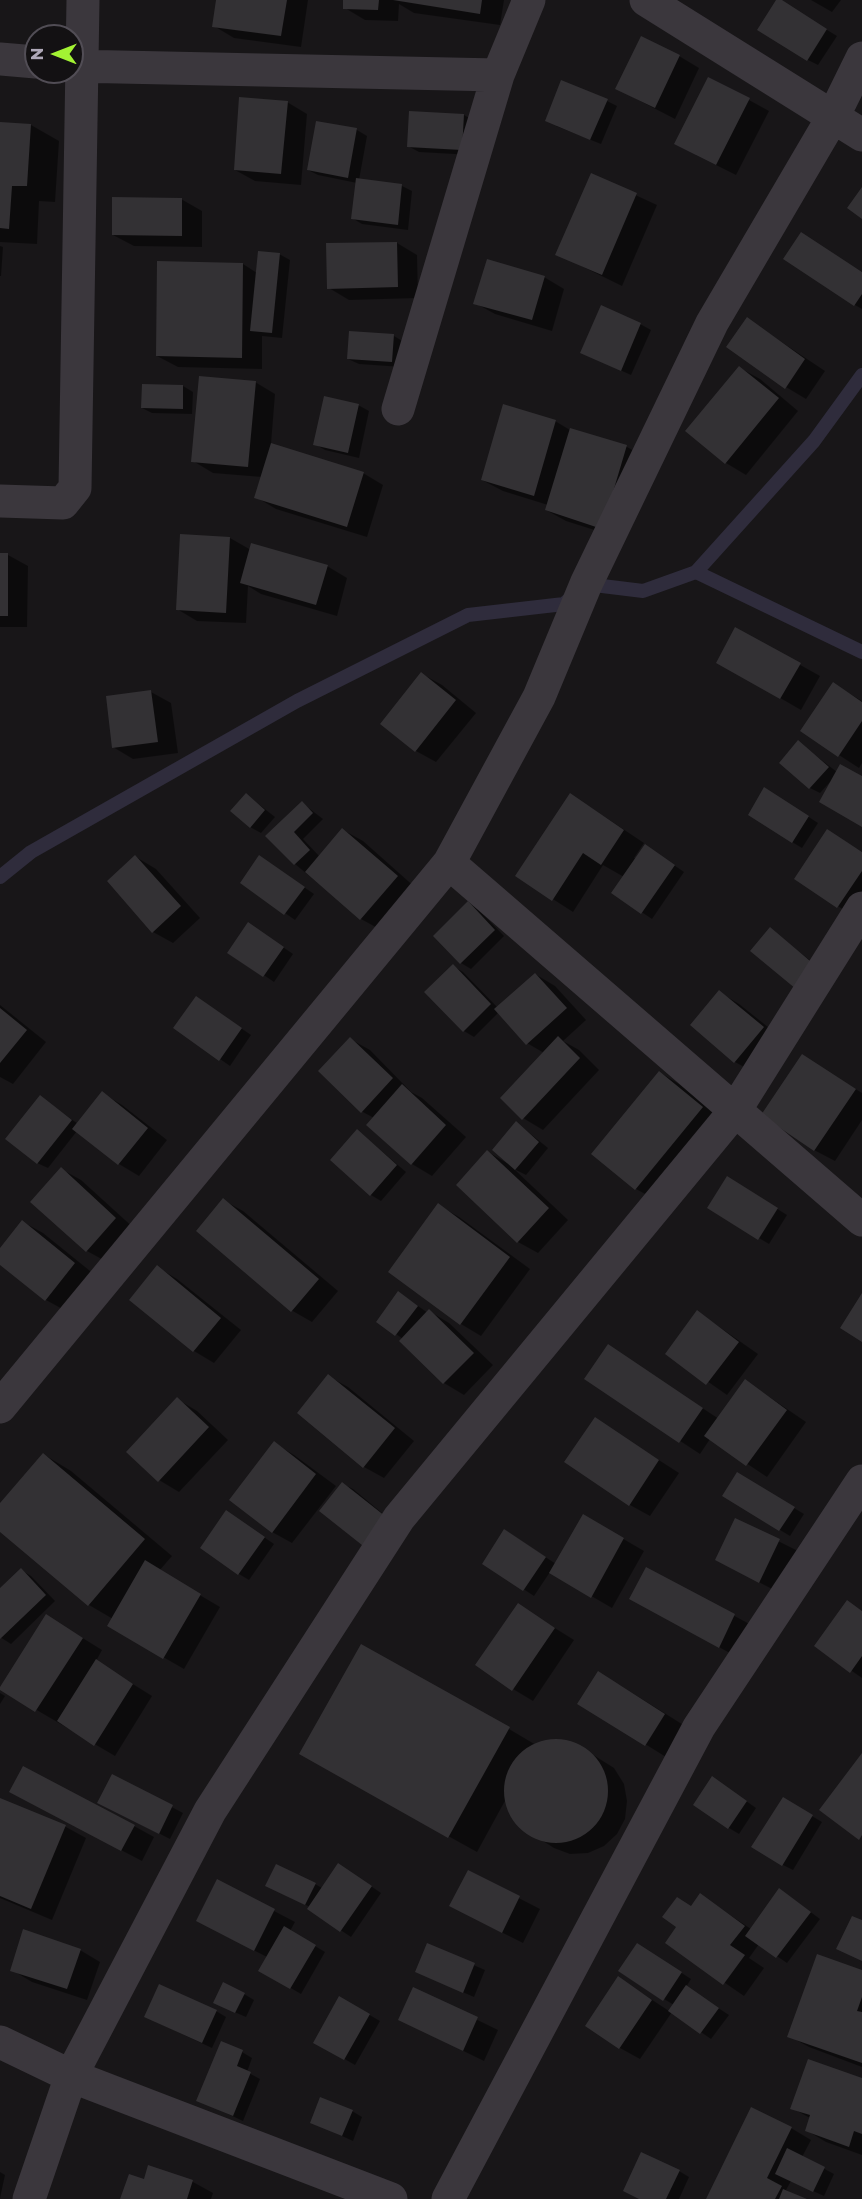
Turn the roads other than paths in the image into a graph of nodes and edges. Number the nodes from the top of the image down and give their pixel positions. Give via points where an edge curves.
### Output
1 (83, 0) edge
2 (529, 0) edge
3 (646, 0) edge
4 (80, 24) edge
5 (862, 58) edge
6 (0, 59) edge
7 (24, 61) edge
8 (84, 66) edge
9 (498, 75) junction
10 (76, 84) edge
11 (834, 115) junction
12 (862, 135) edge
13 (398, 409) dead end
14 (0, 501) edge
15 (449, 863) junction
16 (862, 908) edge
17 (734, 1112) junction
18 (862, 1220) edge
19 (0, 1407) edge
20 (862, 1480) edge
21 (0, 2042) edge
22 (71, 2076) junction
23 (29, 2199) edge
24 (391, 2199) edge
25 (448, 2199) edge

1 - 4 street
2 - 9 street
3 - 11 street
5 - 11 street
6 - 7 street
8 - 9 street
9 - 13 street
10 - 14 street via 75,488 63,502
11 - 12 street
11 - 15 street via 712,323 586,584 539,697
15 - 17 street
15 - 19 street
16 - 17 street
17 - 18 street
17 - 22 street via 399,1518 210,1811
20 - 25 street via 699,1727
21 - 22 street
22 - 23 street
22 - 24 street

